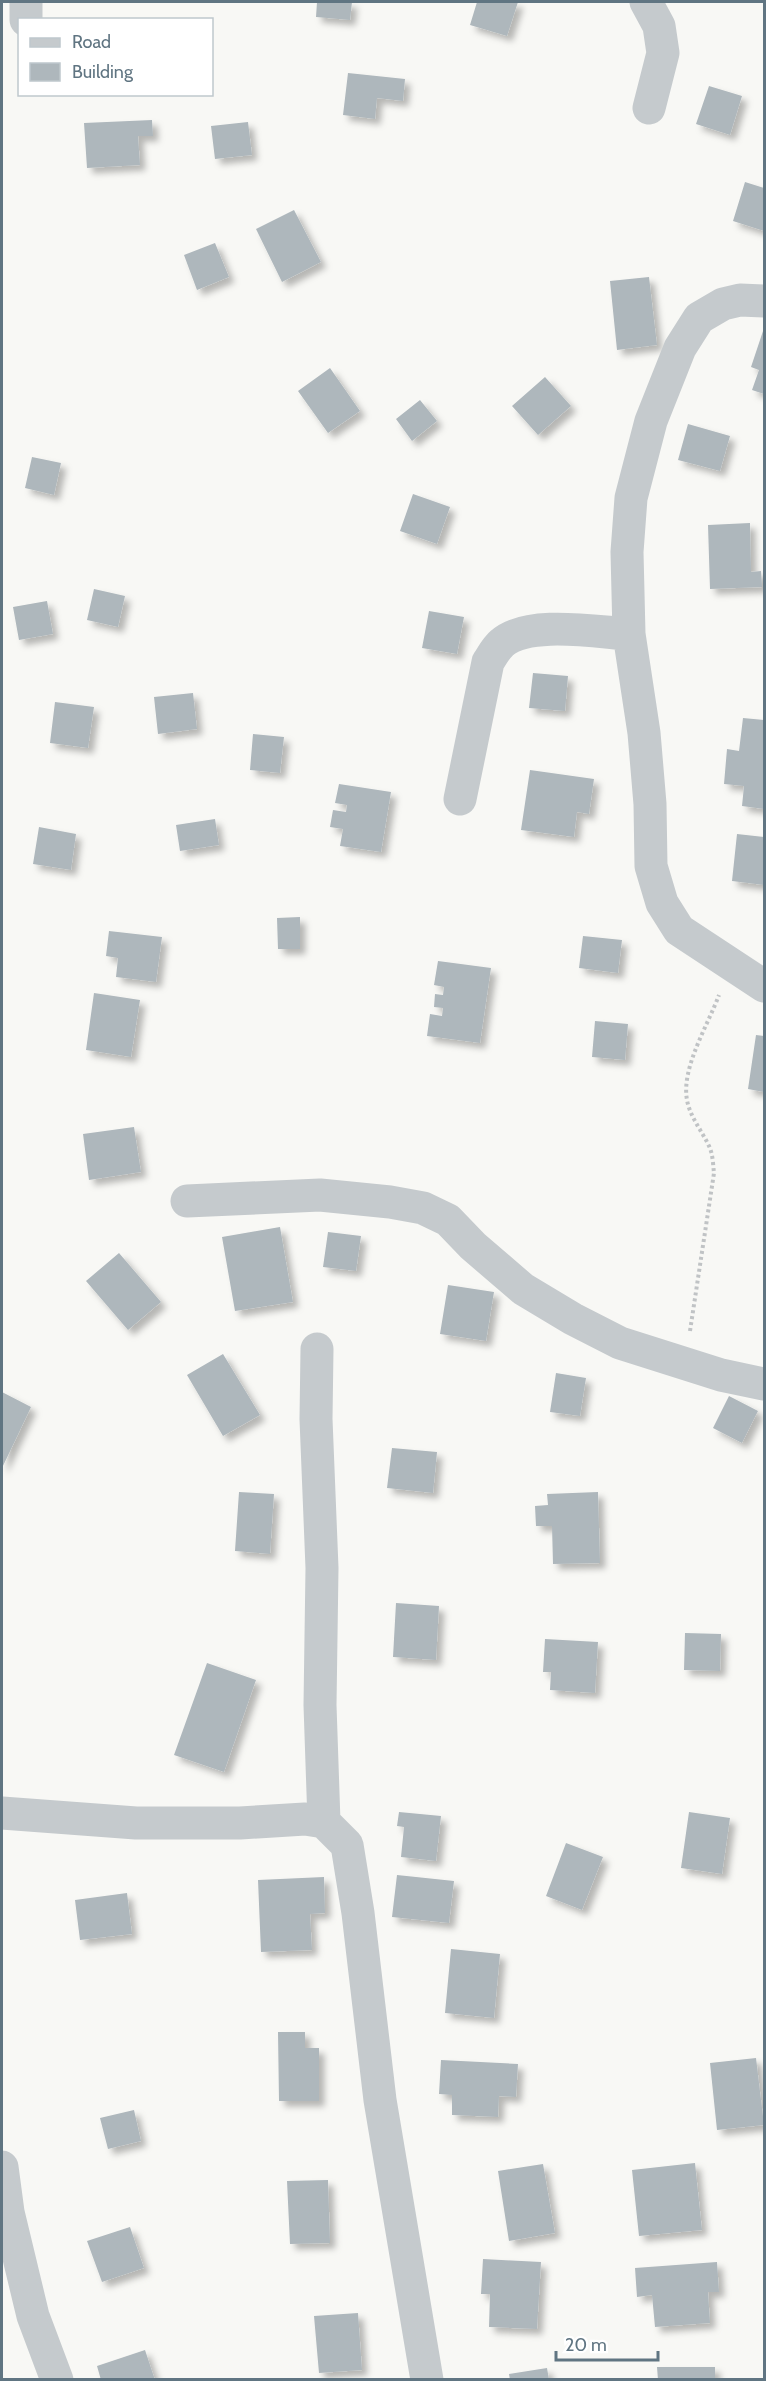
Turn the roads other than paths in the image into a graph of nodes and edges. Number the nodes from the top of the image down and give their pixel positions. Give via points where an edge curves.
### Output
1 (26, 2) edge
2 (646, 2) edge
3 (26, 18) edge
4 (649, 108) dead end
5 (765, 301) edge
6 (629, 634) junction
7 (460, 799) dead end
8 (765, 986) edge
9 (187, 1201) dead end
10 (317, 1349) dead end
11 (765, 1384) edge
12 (2, 1813) edge
13 (324, 1822) junction
14 (2, 2167) edge
15 (57, 2379) edge
16 (427, 2379) edge

1 - 3 street
2 - 4 street via 659,26 663,53
5 - 6 street via 723,304 699,318 680,348 651,421 631,498 627,552
6 - 7 street via 546,629 517,634 501,644 488,662
6 - 8 street via 644,733 651,866 662,903 679,930
9 - 11 street via 320,1195 423,1208 448,1220 523,1288 573,1319 620,1343 721,1375
10 - 13 street
12 - 13 street via 136,1823
13 - 16 street via 347,1845 380,2100
14 - 15 street via 8,2212 33,2316

